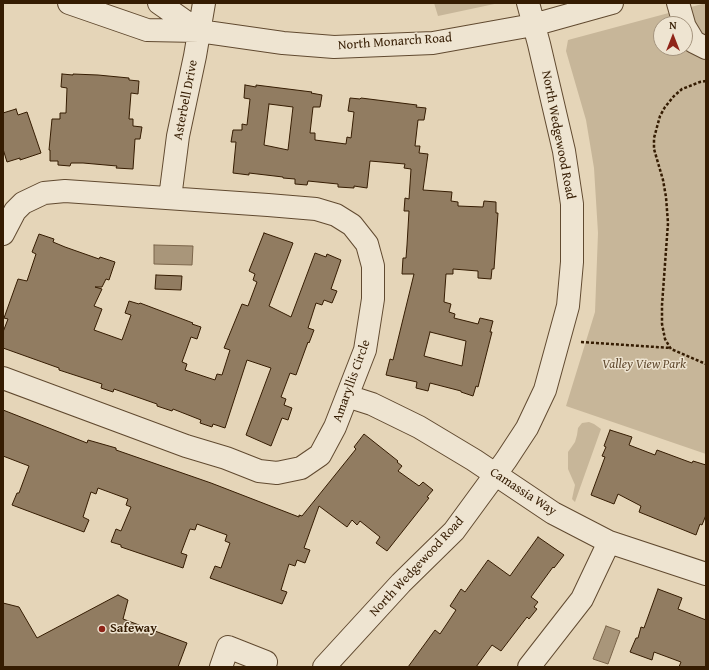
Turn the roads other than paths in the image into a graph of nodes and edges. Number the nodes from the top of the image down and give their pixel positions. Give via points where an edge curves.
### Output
1 (69, 3) edge
2 (159, 3) edge
3 (204, 3) edge
4 (528, 3) edge
5 (612, 3) edge
6 (678, 3) edge
7 (682, 16) edge
8 (533, 25) junction
9 (199, 31) junction
10 (693, 40) edge
11 (706, 48) edge
12 (170, 198) junction
13 (3, 234) edge
14 (3, 378) edge
15 (347, 396) junction
16 (496, 475) junction
17 (609, 542) junction
18 (706, 574) edge
19 (266, 662) dead end
20 (221, 667) edge
21 (324, 667) edge
22 (529, 667) edge

1 - 9 street, North Monarch Road via 148,30
2 - 9 street, North Monarch Road
3 - 9 street, Asterbell Drive
4 - 8 street, North Wedgewood Road
5 - 8 street, North Monarch Road
6 - 7 street
8 - 9 street, North Monarch Road via 434,43 334,47 283,43
8 - 16 street, North Wedgewood Road via 564,151 572,204 572,262 568,306 545,390 527,428
9 - 12 street, Asterbell Drive via 178,136
10 - 11 street
12 - 13 street, Amaryllis Circle via 66,191 44,193 23,203 15,211
12 - 15 street, Amaryllis Circle via 316,209 336,215 352,225 367,244 373,266 373,299 365,350
14 - 15 street, Amaryllis Circle via 186,446 259,471 277,473 301,468 320,455
15 - 16 street, Camassia Way via 372,404 420,427
16 - 17 street, Camassia Way via 553,513
16 - 21 street, North Wedgewood Road via 454,531 401,583
17 - 18 street, Camassia Way
17 - 22 street via 582,599
19 - 20 street via 228,647

